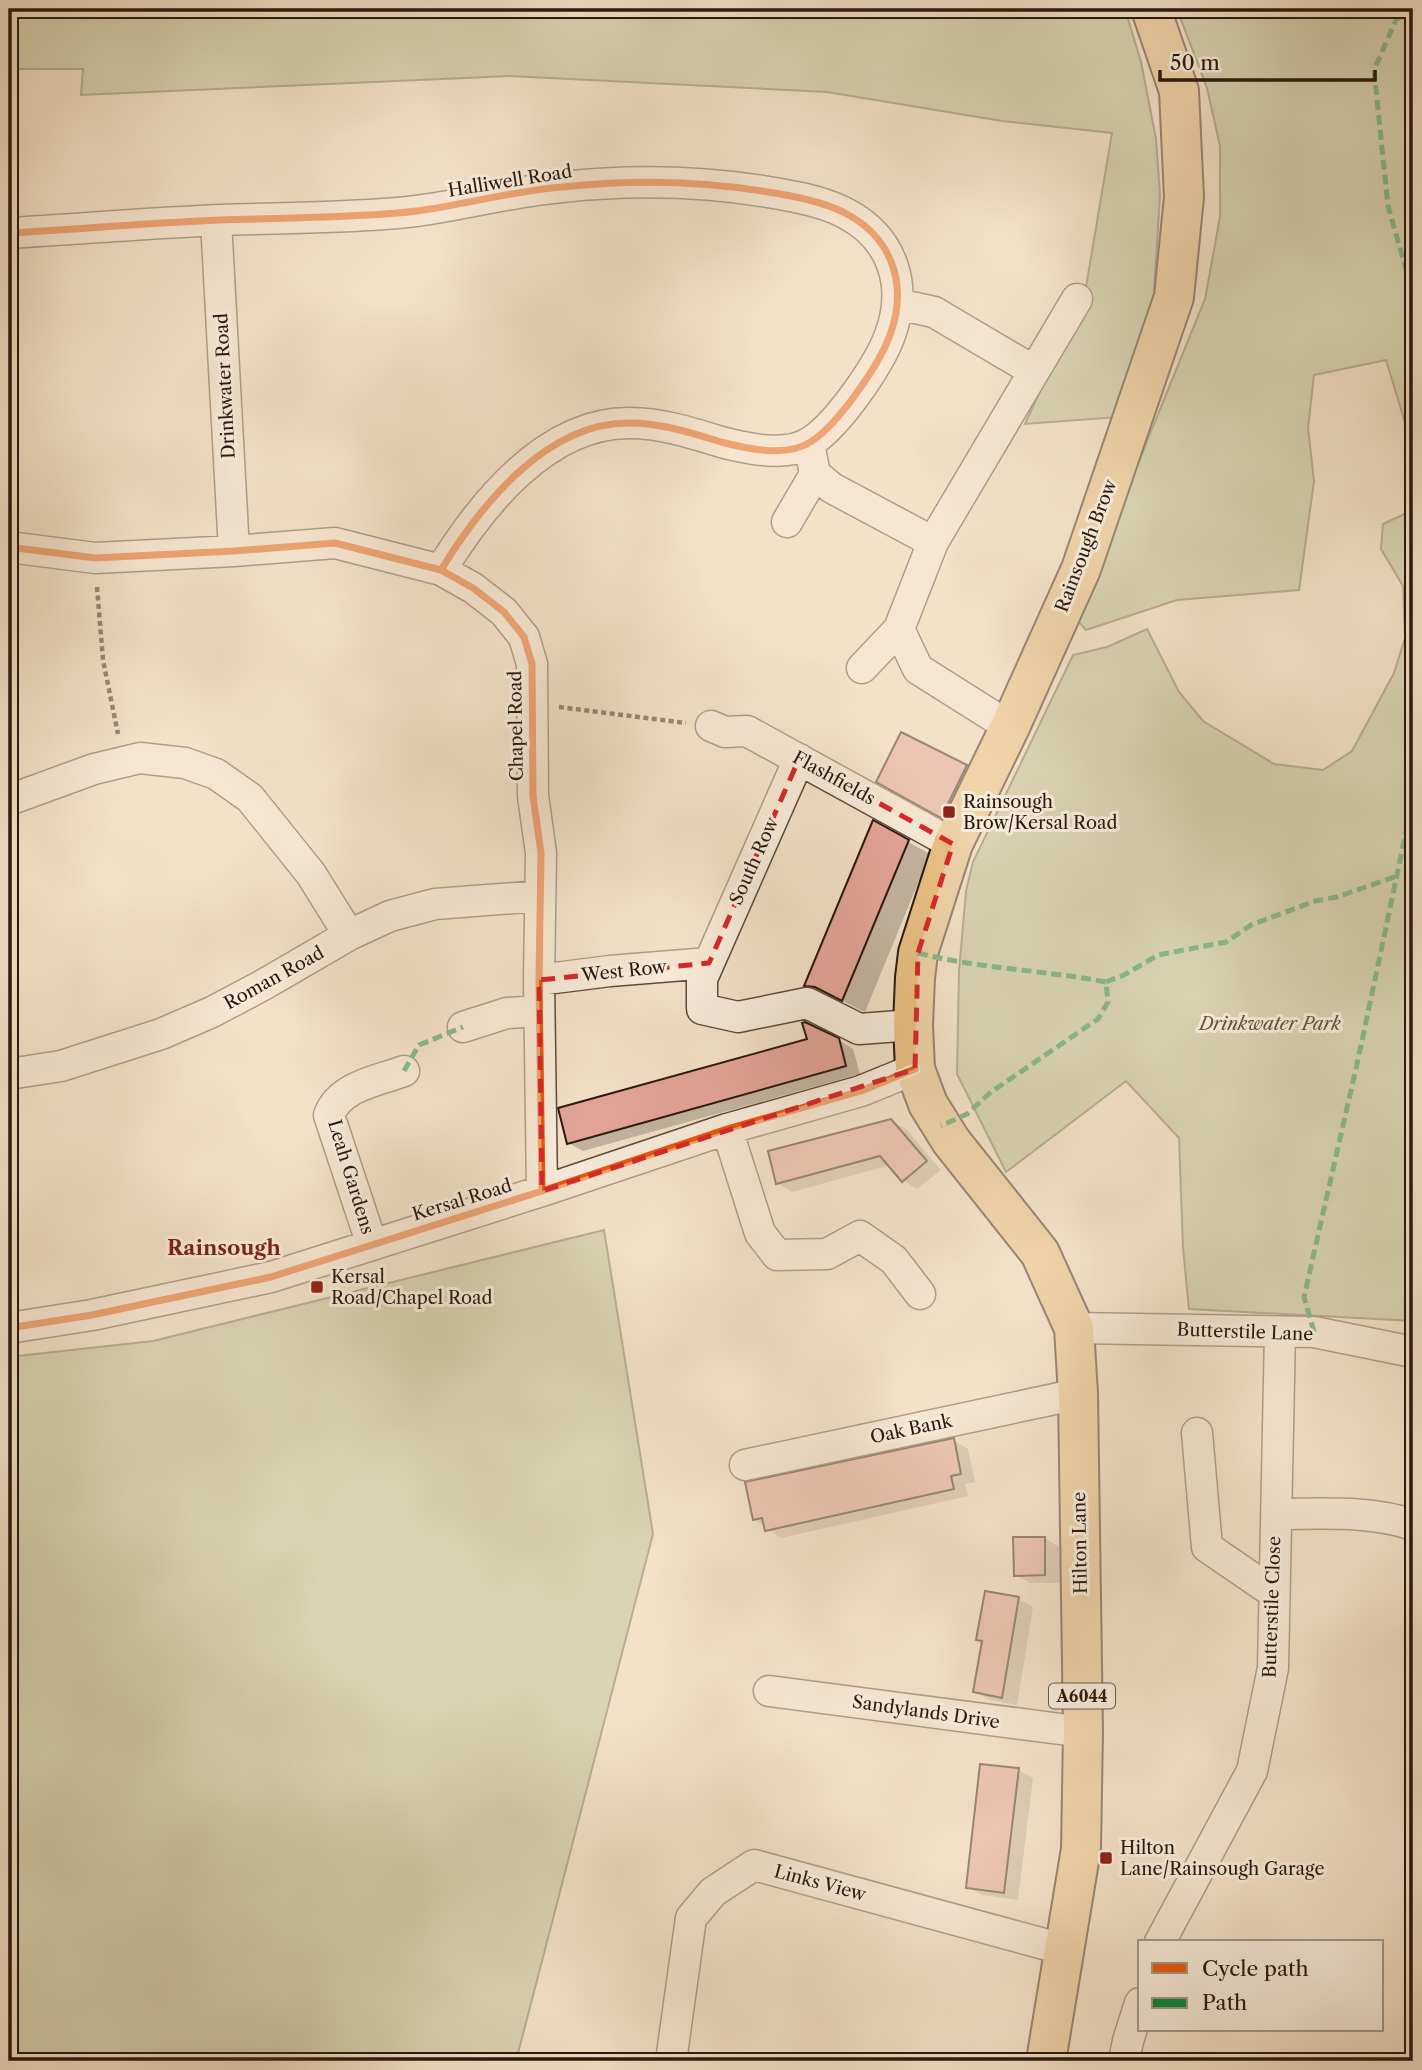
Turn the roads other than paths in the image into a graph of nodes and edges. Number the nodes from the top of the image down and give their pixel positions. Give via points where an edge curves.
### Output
1 (1151, 9) edge
2 (216, 220) junction
3 (9, 233) edge
4 (1077, 299) dead end
5 (897, 304) junction
6 (1034, 371) junction
7 (809, 444) junction
8 (815, 474) junction
9 (787, 522) dead end
10 (933, 542) junction
11 (9, 547) edge
12 (234, 551) junction
13 (440, 570) junction
14 (899, 629) junction
15 (862, 668) dead end
16 (711, 726) road end
17 (1010, 727) junction
18 (799, 759) junction
19 (9, 800) edge
20 (953, 844) junction
21 (540, 896) junction
22 (349, 935) junction
23 (709, 963) junction
24 (539, 980) junction
25 (539, 1011) junction
26 (913, 1025) junction
27 (463, 1027) dead end
28 (915, 1069) junction
29 (404, 1072) dead end
30 (9, 1074) edge
31 (727, 1129) junction
32 (542, 1191) junction
33 (372, 1245) junction
34 (920, 1294) dead end
35 (9, 1328) edge
36 (1074, 1328) junction
37 (1280, 1332) junction
38 (1413, 1352) edge
39 (1078, 1394) junction
40 (1197, 1433) dead end
41 (745, 1465) dead end
42 (1276, 1514) junction
43 (1413, 1524) edge
44 (1274, 1593) junction
45 (769, 1691) dead end
46 (1083, 1732) junction
47 (1161, 1940) edge
48 (1066, 1950) junction
49 (1138, 2009) edge
50 (671, 2061) edge
51 (1046, 2061) edge
52 (1124, 2061) edge

1 - 17 main road, Rainsough Brow via 1179,92 1184,197 1174,297 1081,569
2 - 3 street, Halliwell Road
2 - 5 street, Halliwell Road via 427,211 561,187 674,182 735,186 819,202 860,222 893,263
2 - 12 street, Drinkwater Road
4 - 6 street
5 - 6 street via 934,312
5 - 7 street, Halliwell Road via 887,344 832,425
6 - 10 street
7 - 8 street
7 - 13 street via 750,450 642,424 588,429 548,450 501,488
8 - 9 street
8 - 10 street via 832,488
10 - 14 street
11 - 12 street, Chapel Road via 95,558
12 - 13 street, Chapel Road via 335,543
13 - 21 street, Chapel Road via 504,612 524,637 532,664 533,796 541,853
14 - 15 street
14 - 17 street via 918,670
16 - 18 street, Flashfields via 725,732 747,731
17 - 20 main road, Rainsough Brow
18 - 20 street, Flashfields
18 - 23 street, South Row
19 - 22 street via 94,769 140,758 185,763 216,774 250,798 311,874
20 - 26 main road, Rainsough Brow via 918,953
21 - 22 street, Roman Road via 435,904 390,916
21 - 24 street, Chapel Road
22 - 30 street, Roman Road via 212,1012 161,1034 61,1066
23 - 24 street, West Row
23 - 26 street, South Row via 702,979 702,1009 738,1017 807,1003 859,1030
24 - 25 street, Chapel Road
25 - 27 street via 507,1013
25 - 32 street, Chapel Road
26 - 28 main road, Rainsough Brow
28 - 31 street, Kersal Road via 861,1091
28 - 36 main road, Hilton Lane / A6044 via 928,1104 951,1141 1040,1253
29 - 33 street, Leah Gardens via 344,1094 329,1115
31 - 32 street, Kersal Road
31 - 34 street via 760,1233 777,1255 827,1254 860,1236 894,1260
32 - 33 street, Kersal Road
33 - 35 street, Kersal Road via 271,1277
36 - 37 street, Butterstile Lane
36 - 39 main road, Hilton Lane / A6044
37 - 38 street, Butterstile Lane via 1314,1332
37 - 42 street, Butterstile Close
39 - 41 street, Oak Bank
39 - 46 main road, Hilton Lane / A6044
40 - 44 street via 1206,1547
42 - 43 street via 1393,1518
42 - 44 street, Butterstile Close
44 - 47 street, Butterstile Close via 1273,1668 1252,1771
45 - 46 street, Sandylands Drive
46 - 48 main road, Hilton Lane / A6044 via 1082,1849
48 - 50 street, Links View via 754,1865 713,1892 691,1918
48 - 51 main road, Hilton Lane / A6044
49 - 52 street

